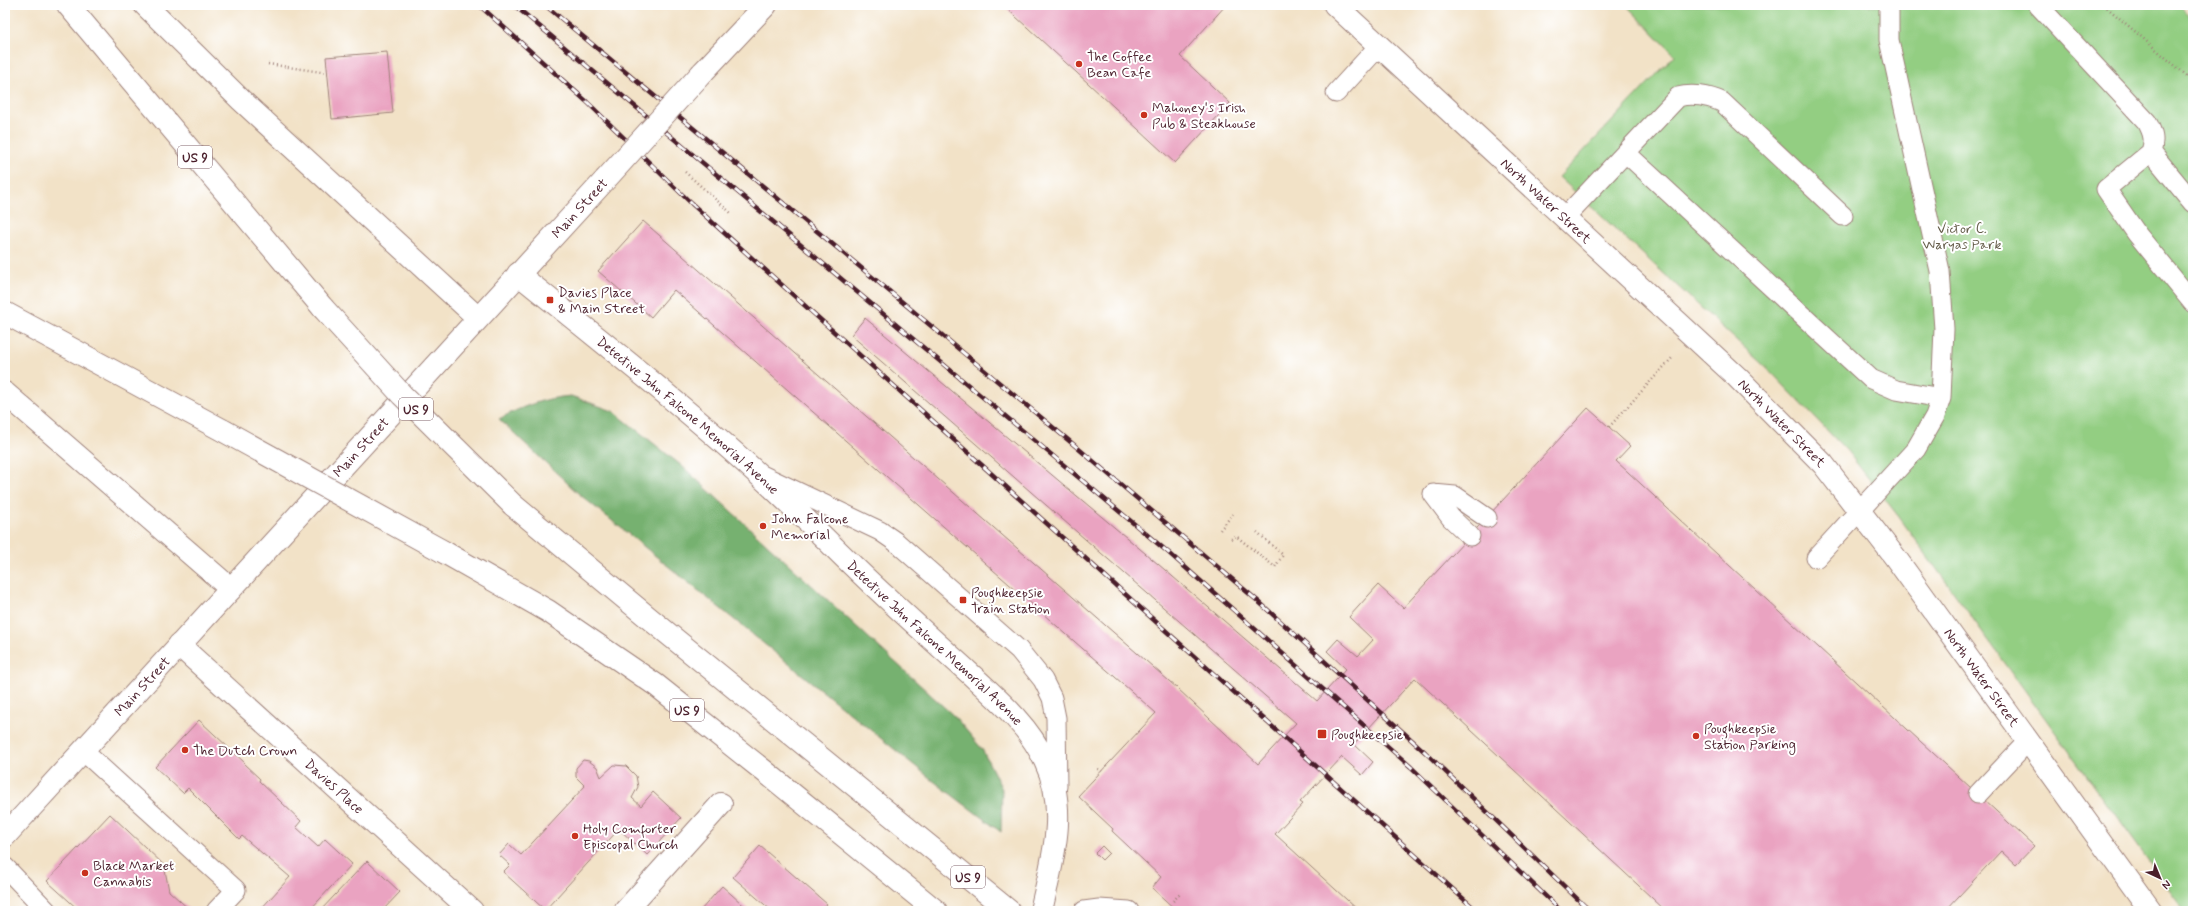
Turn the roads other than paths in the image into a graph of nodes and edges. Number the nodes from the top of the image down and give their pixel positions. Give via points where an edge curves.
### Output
1 (68, 5) edge
2 (145, 5) edge
3 (766, 5) edge
4 (1334, 5) edge
5 (1889, 5) edge
6 (2038, 5) edge
7 (1379, 46) junction
8 (1336, 93) dead end
9 (2151, 152) junction
10 (1626, 153) junction
11 (2193, 203) edge
12 (1843, 216) dead end
13 (1565, 217) junction
14 (518, 274) junction
15 (2193, 303) edge
16 (5, 313) edge
17 (478, 318) junction
18 (5, 393) edge
19 (1941, 398) junction
20 (756, 473) junction
21 (1859, 510) junction
22 (1487, 518) dead end
23 (1470, 536) dead end
24 (1816, 558) dead end
25 (231, 589) junction
26 (179, 645) junction
27 (2028, 741) junction
28 (83, 751) junction
29 (1978, 794) dead end
30 (721, 804) dead end
31 (1058, 804) junction
32 (5, 836) edge
33 (5, 867) edge
34 (47, 911) edge
35 (216, 911) edge
36 (472, 911) edge
37 (625, 911) edge
38 (936, 911) edge
39 (1009, 911) edge
40 (1041, 911) edge
41 (1084, 911) edge
42 (1129, 911) edge
43 (2151, 911) edge

1 - 39 main road, US 9, bridge via 323,308 402,395 513,505 650,620
2 - 17 main road via 241,100
3 - 14 main road, Main Street, bridge
4 - 7 main road, North Water Street
5 - 19 lane via 1889,40 1940,271 1944,330
6 - 9 lane via 2146,122 2153,132
7 - 8 lane
7 - 13 main road, North Water Street
9 - 11 lane
9 - 15 lane via 2106,190 2137,234
10 - 12 lane via 1678,97 1688,94 1714,99 1722,102
10 - 13 lane
10 - 19 lane via 1871,379 1896,390
13 - 21 main road, North Water Street via 1782,420 1823,464
14 - 17 main road, Main Street
14 - 20 main road, Detective John Falcone Memorial Avenue via 704,426
16 - 38 main road, US 9, bridge via 548,611 656,685
17 - 25 main road, Main Street
18 - 25 main road
19 - 21 lane via 1935,416 1916,449
20 - 31 main road, Detective John Falcone Memorial Avenue via 847,562 1013,716 1031,736 1045,760 1054,782
20 - 31 lane via 880,530 957,594 1032,664 1052,698 1056,718
21 - 24 lane
21 - 27 main road, North Water Street
22 - 23 lane via 1455,496 1433,494 1451,518
25 - 26 main road, Main Street
26 - 28 main road, Main Street
26 - 36 main road, Davies Place
27 - 29 lane
27 - 43 main road, North Water Street
28 - 32 main road, Main Street
28 - 35 lane via 236,890
30 - 37 main road
31 - 40 main road, Detective John Falcone Memorial Avenue via 1057,839
33 - 34 lane
41 - 42 lane

